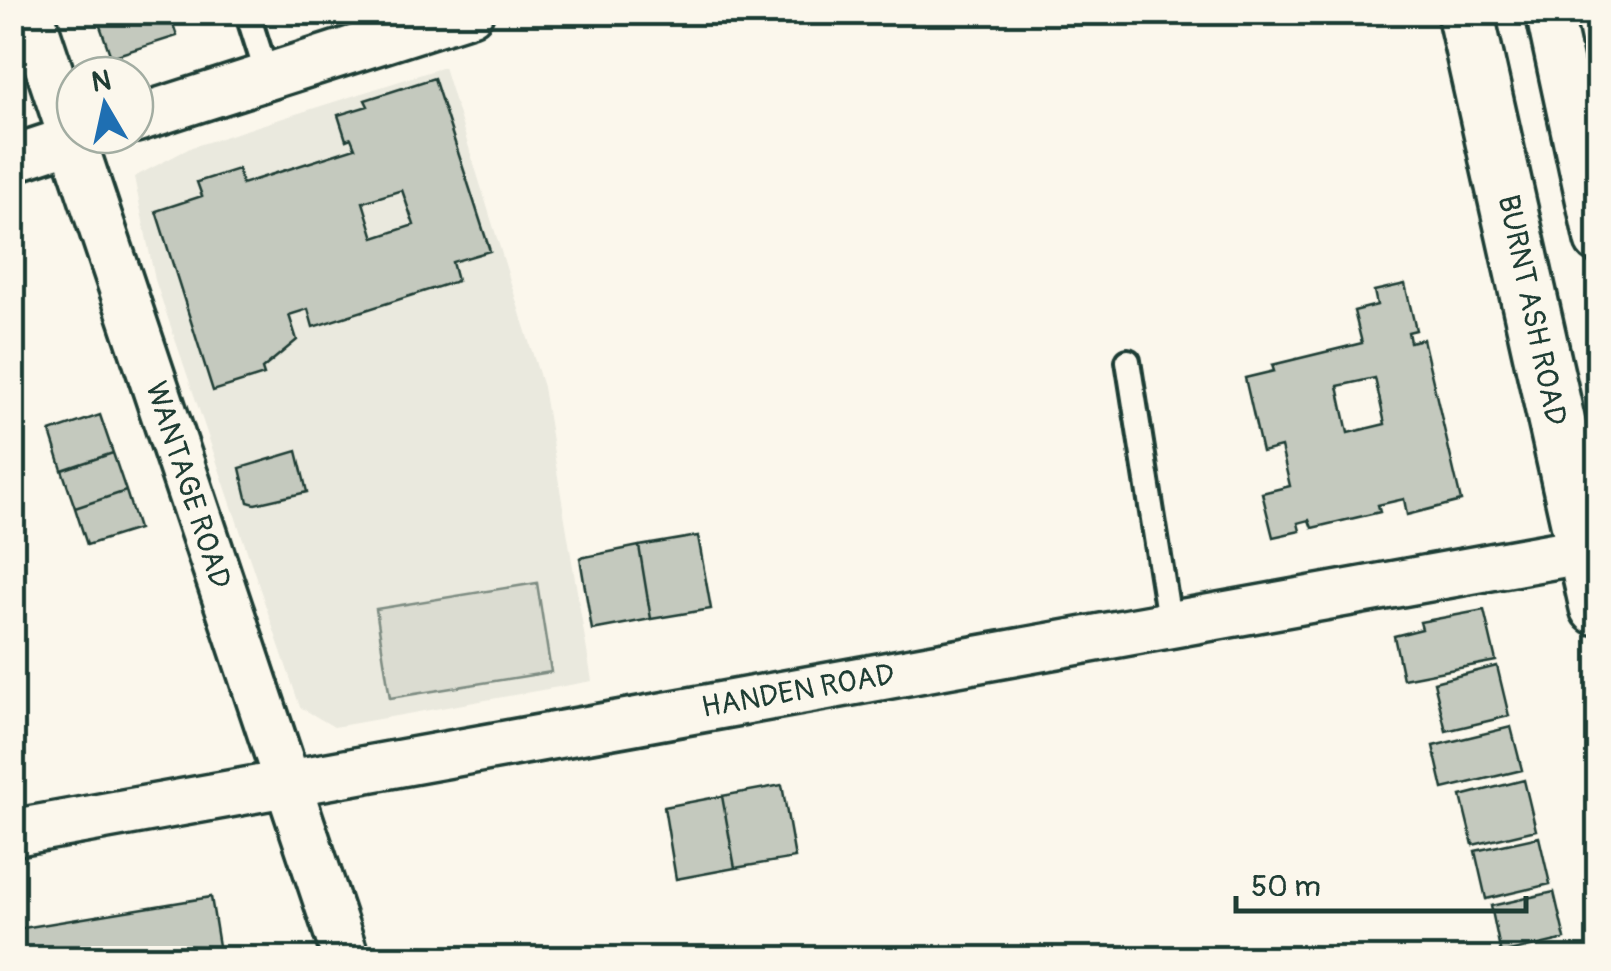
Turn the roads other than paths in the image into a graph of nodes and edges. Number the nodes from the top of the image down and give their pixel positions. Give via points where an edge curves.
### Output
1 (30, 12) edge
2 (247, 12) edge
3 (470, 12) edge
4 (1465, 12) edge
5 (1549, 12) edge
6 (55, 76) edge
7 (268, 78) junction
8 (155, 114) edge
9 (55, 145) edge
10 (85, 155) edge
11 (12, 159) edge
12 (1598, 240) edge
13 (1128, 361) dead end
14 (1584, 550) junction
15 (1598, 606) edge
16 (1170, 626) junction
17 (288, 784) junction
18 (12, 833) edge
19 (346, 958) edge

1 - 6 street, WANTAGE ROAD
2 - 7 lane
3 - 7 street
4 - 14 main road, BURNT ASH ROAD
5 - 12 street
7 - 8 street
9 - 11 street
10 - 17 street, WANTAGE ROAD
13 - 16 lane
14 - 15 main road, BURNT ASH ROAD
14 - 16 street, HANDEN ROAD
16 - 17 street, HANDEN ROAD
17 - 18 street, HANDEN ROAD
17 - 19 street, WANTAGE ROAD

